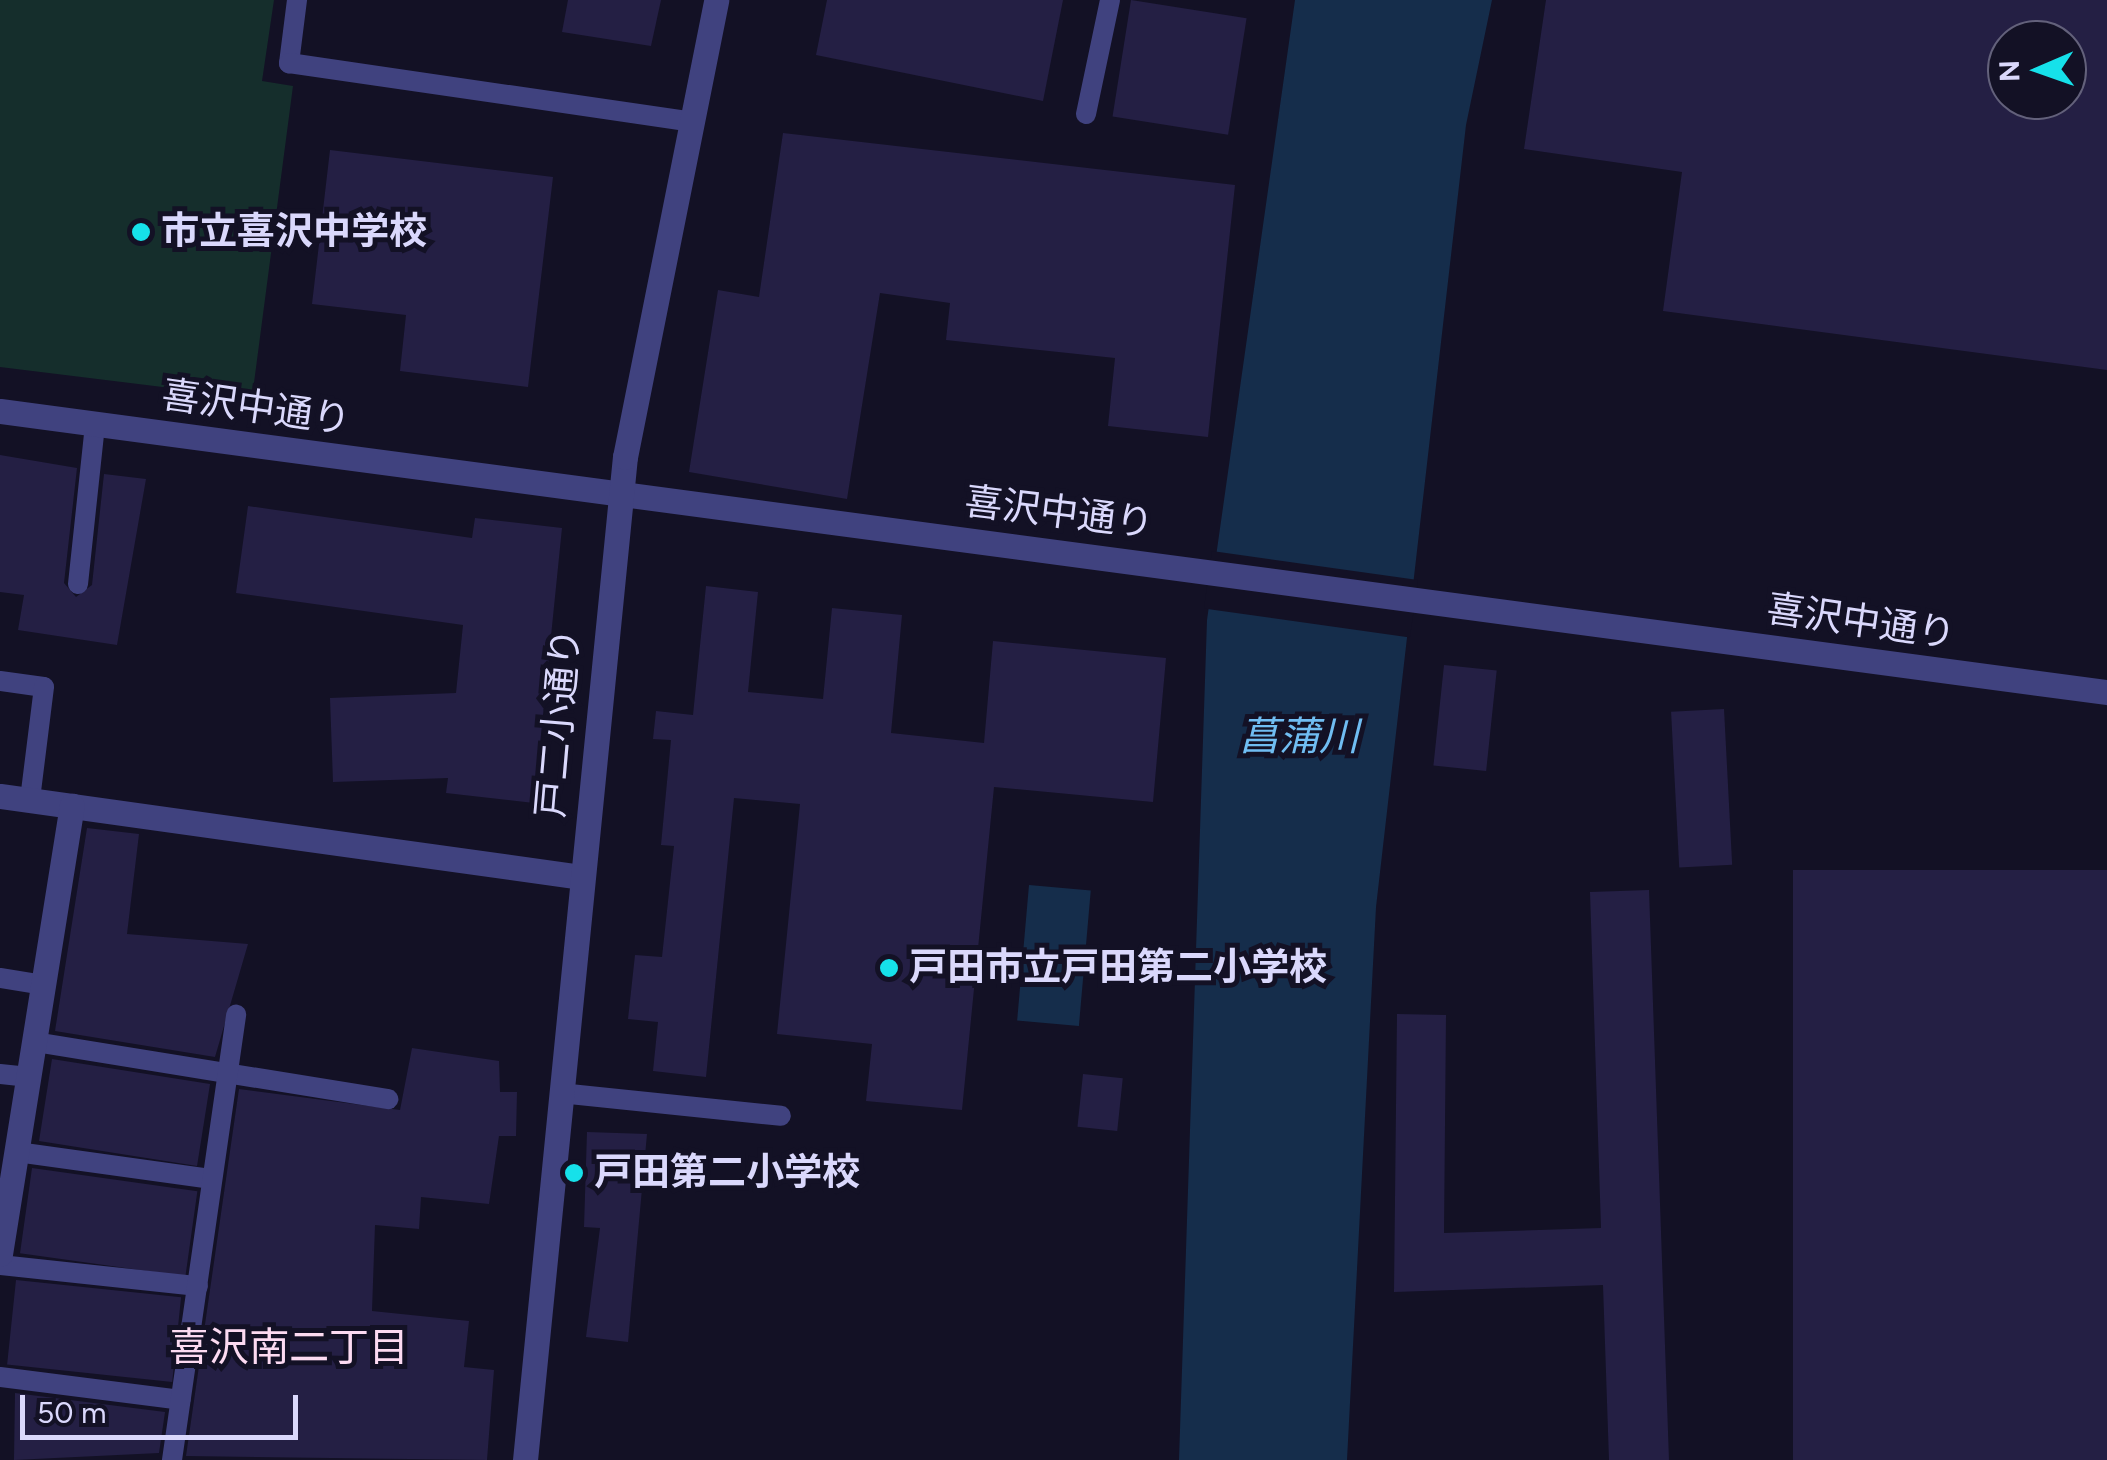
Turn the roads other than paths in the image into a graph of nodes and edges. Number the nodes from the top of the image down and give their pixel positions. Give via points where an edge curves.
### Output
1 (297, 0) edge
2 (716, 0) edge
3 (1110, 0) edge
4 (1086, 114) dead end
5 (692, 122) junction
6 (0, 411) edge
7 (96, 424) junction
8 (620, 494) junction
9 (78, 584) dead end
10 (0, 680) edge
11 (2107, 692) edge
12 (0, 796) edge
13 (30, 800) junction
14 (72, 806) junction
15 (582, 877) junction
16 (0, 978) edge
17 (44, 985) junction
18 (236, 1015) dead end
19 (34, 1042) junction
20 (227, 1069) junction
21 (0, 1074) edge
22 (29, 1077) junction
23 (560, 1093) junction
24 (388, 1099) dead end
25 (780, 1116) dead end
26 (17, 1152) junction
27 (212, 1179) junction
28 (0, 1254) edge
29 (0, 1265) edge
30 (198, 1286) junction
31 (0, 1376) edge
32 (181, 1400) junction
33 (172, 1460) edge
34 (525, 1460) edge

1 - 5 lane via 289,63
2 - 5 street, 戸二小通り
3 - 4 lane
5 - 8 street, 戸二小通り
6 - 7 street, 喜沢中通り
7 - 8 street, 喜沢中通り
7 - 9 lane
8 - 11 street, 喜沢中通り
8 - 15 street, 戸二小通り
10 - 13 lane via 44,687
12 - 13 street
13 - 14 street
14 - 15 street
14 - 17 street
15 - 23 street, 戸二小通り
16 - 17 lane
17 - 19 street
18 - 20 lane
19 - 20 lane
19 - 22 street
20 - 24 lane
20 - 27 lane
21 - 22 lane
22 - 26 street
23 - 25 lane
23 - 34 street, 戸二小通り
26 - 27 lane
26 - 28 street
27 - 30 lane
29 - 30 lane
30 - 32 lane
31 - 32 lane
32 - 33 lane

